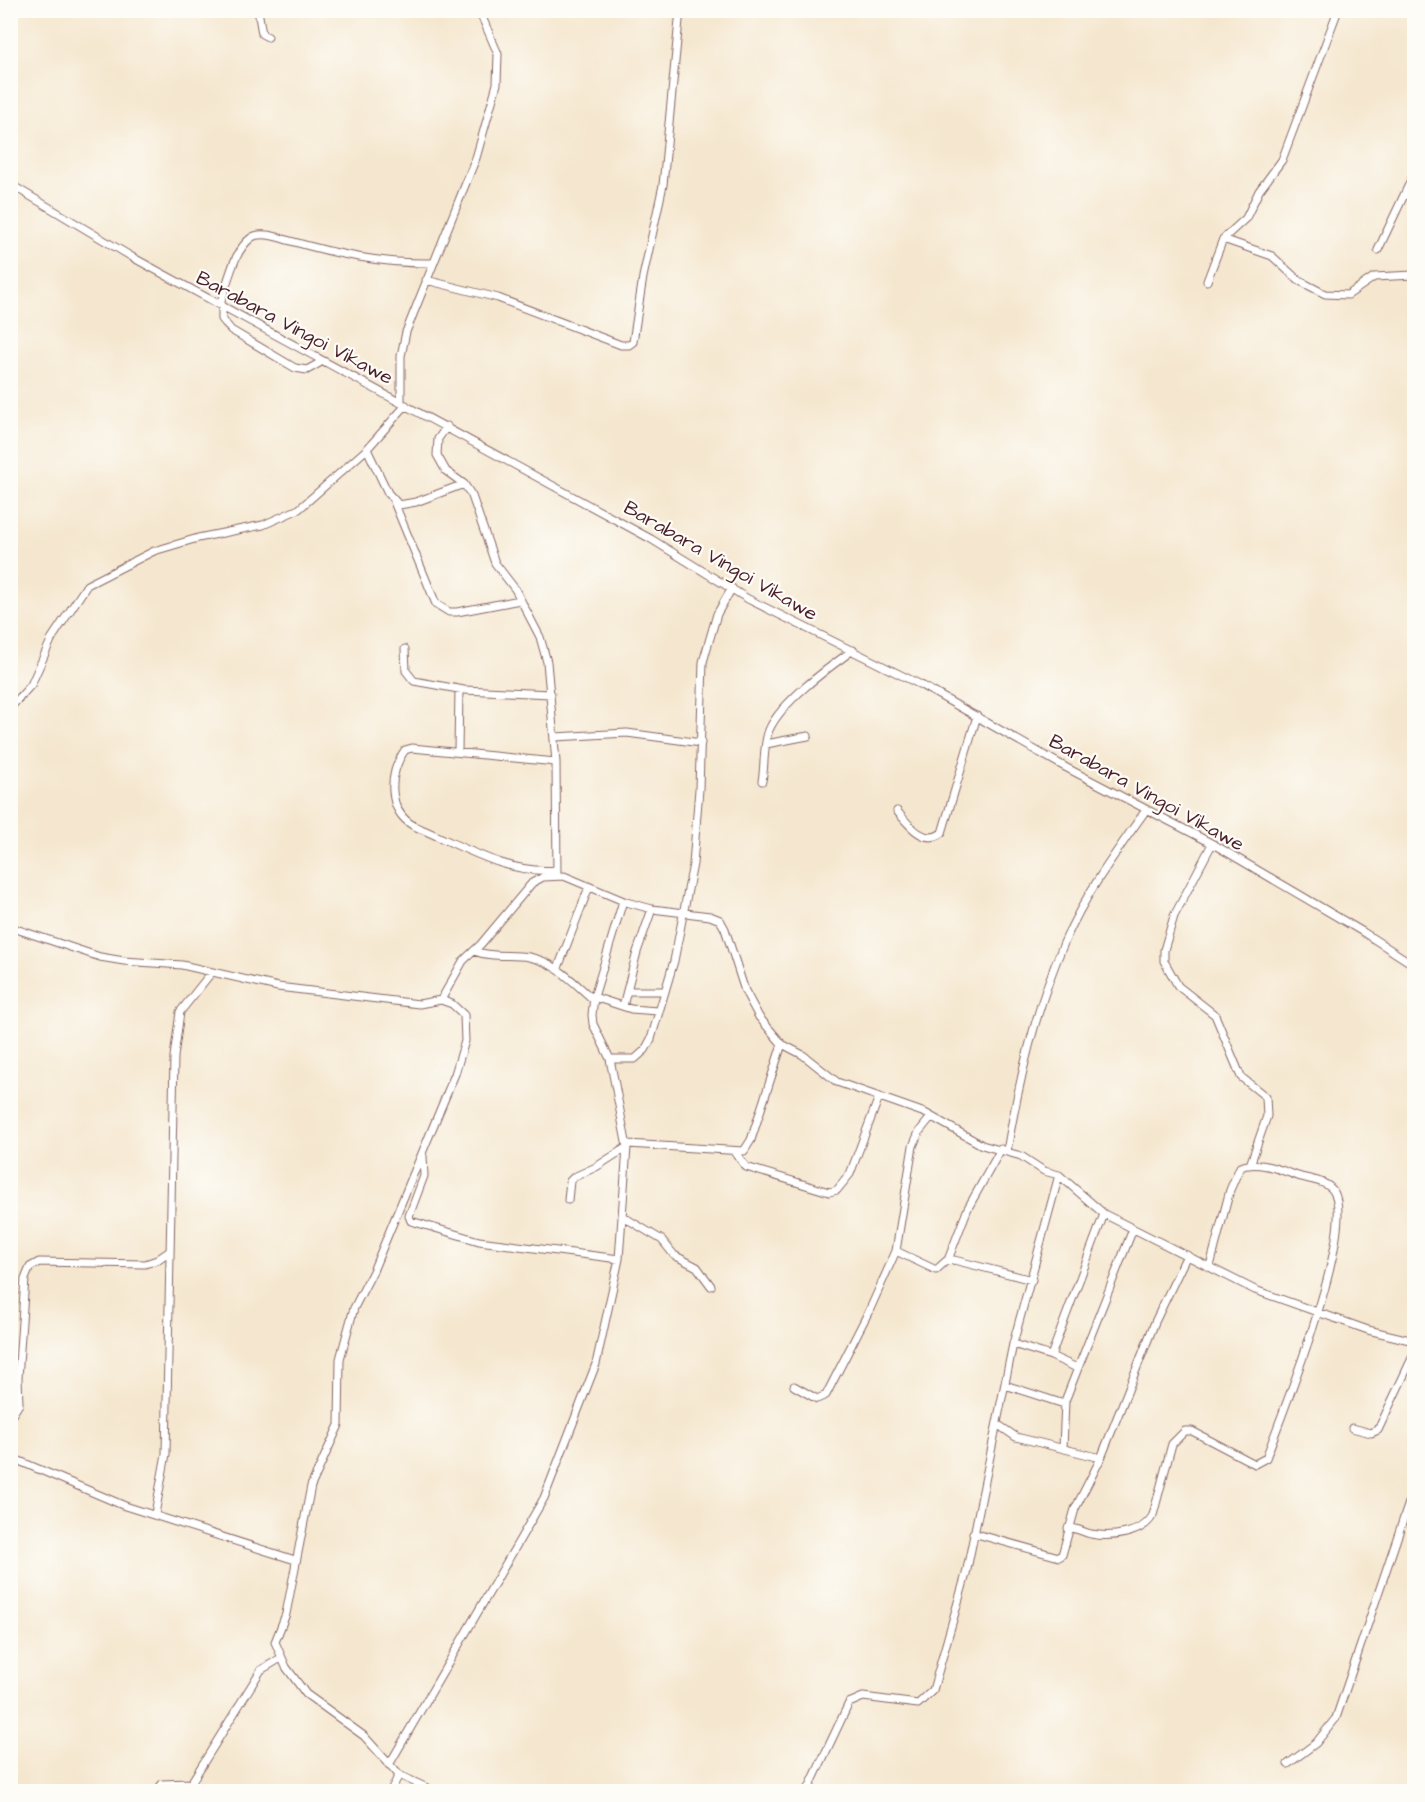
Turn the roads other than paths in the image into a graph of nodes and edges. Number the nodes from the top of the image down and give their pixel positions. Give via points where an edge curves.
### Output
1 (258, 10) edge
2 (479, 10) edge
3 (680, 10) edge
4 (1338, 10) edge
5 (268, 37) dead end
6 (1414, 174) edge
7 (10, 184) edge
8 (1223, 238) junction
9 (1378, 250) dead end
10 (433, 263) junction
11 (1414, 275) edge
12 (426, 280) junction
13 (1207, 281) dead end
14 (221, 305) junction
15 (323, 361) junction
16 (403, 404) junction
17 (447, 426) junction
18 (367, 449) junction
19 (464, 484) junction
20 (394, 502) junction
21 (732, 588) junction
22 (520, 600) junction
23 (405, 649) dead end
24 (853, 650) junction
25 (459, 689) junction
26 (551, 694) junction
27 (10, 708) edge
28 (977, 716) junction
29 (807, 736) dead end
30 (555, 737) junction
31 (701, 743) junction
32 (766, 744) junction
33 (458, 752) junction
34 (556, 762) junction
35 (762, 780) dead end
36 (1146, 810) junction
37 (897, 811) dead end
38 (1212, 844) junction
39 (556, 872) junction
40 (589, 887) junction
41 (623, 901) junction
42 (652, 909) junction
43 (685, 913) junction
44 (10, 927) edge
45 (474, 951) junction
46 (1414, 965) edge
47 (558, 968) junction
48 (211, 973) junction
49 (627, 990) junction
50 (664, 992) junction
51 (594, 999) junction
52 (441, 1000) junction
53 (623, 1006) junction
54 (658, 1011) junction
55 (782, 1044) junction
56 (610, 1059) junction
57 (879, 1097) junction
58 (932, 1117) junction
59 (627, 1145) junction
60 (1004, 1150) junction
61 (735, 1152) junction
62 (423, 1154) junction
63 (1250, 1165) junction
64 (1059, 1175) junction
65 (568, 1200) dead end
66 (1104, 1214) junction
67 (622, 1216) junction
68 (1133, 1230) junction
69 (170, 1251) junction
70 (896, 1251) junction
71 (1187, 1255) junction
72 (619, 1259) junction
73 (948, 1260) junction
74 (1210, 1266) junction
75 (1032, 1280) junction
76 (711, 1286) dead end
77 (1319, 1314) junction
78 (1414, 1341) edge
79 (1013, 1344) junction
80 (1414, 1354) edge
81 (1051, 1356) junction
82 (1077, 1368) junction
83 (1005, 1385) junction
84 (794, 1386) dead end
85 (1064, 1404) junction
86 (10, 1418) edge
87 (998, 1424) junction
88 (1352, 1428) dead end
89 (1063, 1448) junction
90 (10, 1457) edge
91 (1101, 1458) junction
92 (1414, 1488) edge
93 (155, 1514) junction
94 (1068, 1527) junction
95 (973, 1533) junction
96 (295, 1560) junction
97 (281, 1658) junction
98 (1288, 1764) dead end
99 (389, 1766) junction
100 (399, 1776) junction
101 (156, 1791) edge
102 (390, 1791) edge
103 (436, 1791) edge
104 (807, 1791) edge

1 - 5 street via 262,34
2 - 10 street via 498,54 497,84 476,158
3 - 12 street via 663,185 633,342 621,345 498,298
4 - 8 street via 1282,160 1259,190 1246,218
6 - 9 street
7 - 14 street, Barabara Vingoi Vikawe
8 - 11 street via 1272,256 1298,280 1325,294 1348,296 1374,277
8 - 13 street
10 - 12 street
10 - 14 street via 382,262 257,235 241,252
12 - 16 street via 401,356
14 - 15 street, Barabara Vingoi Vikawe
14 - 15 street via 222,320 231,330 295,368 307,370
15 - 16 street, Barabara Vingoi Vikawe
16 - 17 street, Barabara Vingoi Vikawe
16 - 18 street
17 - 19 street via 438,439 436,455 446,471
17 - 21 street, Barabara Vingoi Vikawe
18 - 20 street
18 - 27 street via 320,492 281,519 154,551 87,585 52,638 31,685
19 - 20 street via 405,505
19 - 22 street via 472,496 495,563
20 - 22 street via 432,598 442,609 457,612
21 - 24 street, Barabara Vingoi Vikawe via 748,600
21 - 31 street via 717,614 702,662
22 - 26 street via 543,647
23 - 25 street via 410,679
24 - 28 street, Barabara Vingoi Vikawe
24 - 32 street via 826,669 784,709 769,730
25 - 26 street
25 - 33 street
26 - 30 street
28 - 36 street, Barabara Vingoi Vikawe
28 - 37 street via 942,833 934,837 920,834
29 - 32 street
30 - 31 street via 627,733
30 - 34 street
31 - 43 street via 697,825
32 - 35 street
33 - 34 street
33 - 39 street via 405,750 396,767 393,799 402,820 516,867
34 - 39 street
36 - 38 street, Barabara Vingoi Vikawe
36 - 60 street via 1107,866 1065,941 1027,1052
38 - 46 street, Barabara Vingoi Vikawe
38 - 63 street via 1174,916 1164,961 1178,986 1215,1015 1241,1077 1266,1097 1267,1116
39 - 40 street
39 - 45 street via 532,883
40 - 41 street
40 - 47 street
41 - 42 street
41 - 51 street
42 - 43 street
42 - 49 street
43 - 50 street
43 - 55 street via 720,920 745,991 759,1017
44 - 48 street via 100,957 182,965
45 - 47 street via 490,956 532,958
45 - 52 street via 454,974
47 - 51 street
48 - 52 street via 278,987 407,1004
48 - 69 street via 180,1012 174,1056
49 - 50 street
49 - 53 street
50 - 54 street
51 - 53 street
51 - 56 street via 593,1024
52 - 62 street via 464,1015 465,1041
53 - 54 street
54 - 56 street via 645,1050 635,1059
55 - 57 street via 837,1082
55 - 61 street via 751,1140 744,1151
56 - 59 street
57 - 58 street
57 - 61 street via 850,1174 837,1190 829,1192 755,1171 746,1167
58 - 60 street via 966,1139
58 - 70 street via 913,1146
59 - 61 street
59 - 65 street via 574,1177
59 - 67 street
60 - 64 street
60 - 73 street via 968,1208
62 - 72 street via 424,1176 409,1216 411,1221 479,1241
62 - 96 street via 354,1308 340,1359 339,1425 311,1486
63 - 74 street via 1240,1167 1234,1177
63 - 77 street via 1276,1168 1321,1182 1333,1190 1338,1220
64 - 66 street
64 - 75 street
66 - 68 street
66 - 81 street
67 - 72 street
67 - 76 street via 662,1240 674,1255 697,1267
68 - 71 street
68 - 82 street
69 - 86 street via 145,1264 39,1262 30,1267 25,1279 18,1378 20,1404
69 - 93 street via 166,1454
70 - 73 street via 936,1270
70 - 84 street via 826,1395 817,1399
71 - 74 street
71 - 91 street via 1155,1322
72 - 99 street via 596,1364 543,1498
73 - 75 street
74 - 77 street via 1255,1290
75 - 79 street
77 - 78 street
77 - 94 street via 1263,1462 1256,1464 1185,1431 1172,1444 1153,1515 1146,1524 1136,1530 1098,1534
79 - 81 street
79 - 83 street
80 - 88 street via 1378,1431
81 - 82 street
82 - 85 street
83 - 85 street
83 - 87 street
85 - 89 street
87 - 89 street via 1016,1437
87 - 95 street
89 - 91 street
90 - 93 street via 125,1506
91 - 94 street
92 - 98 street via 1336,1718 1316,1743
93 - 96 street
94 - 95 street via 1059,1557
95 - 104 street via 966,1574 933,1690 918,1704 863,1697 849,1703
96 - 97 street via 286,1614 275,1642
97 - 99 street via 306,1694 364,1736
97 - 101 street via 261,1670 191,1783 162,1784
99 - 100 street
100 - 102 street
100 - 103 street

